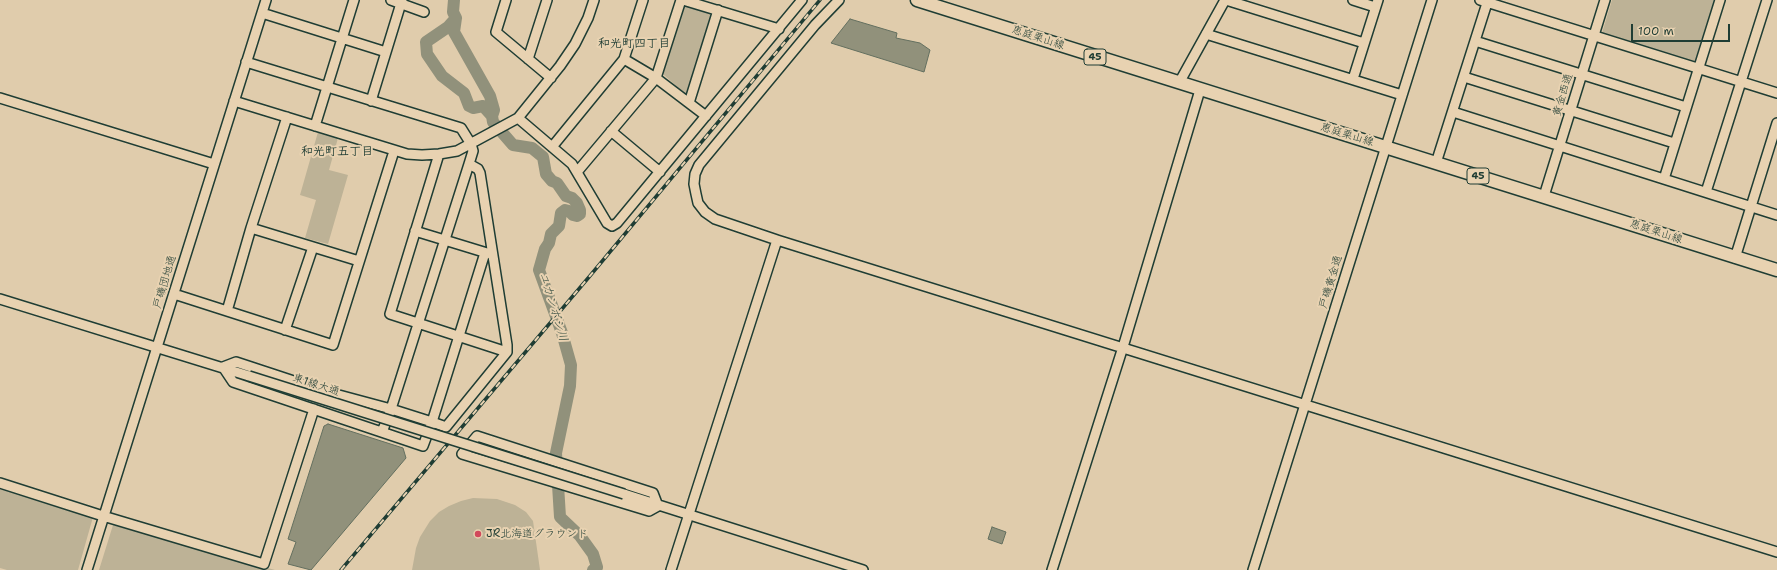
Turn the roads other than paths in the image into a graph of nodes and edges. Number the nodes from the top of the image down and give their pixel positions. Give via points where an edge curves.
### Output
1 (266, 0) edge
2 (354, 0) edge
3 (391, 0) edge
4 (506, 0) edge
5 (547, 0) edge
6 (594, 0) edge
7 (643, 0) edge
8 (682, 0) edge
9 (802, 0) edge
10 (839, 0) edge
11 (917, 0) edge
12 (1225, 0) edge
13 (1353, 0) edge
14 (1432, 0) edge
15 (1605, 0) edge
16 (1720, 0) edge
17 (1767, 0) edge
18 (1485, 1) edge
19 (401, 2) edge
20 (1376, 3) edge
21 (718, 10) junction
22 (424, 12) dead end
23 (262, 13) junction
24 (779, 29) junction
25 (1206, 34) junction
26 (1594, 36) junction
27 (342, 39) junction
28 (1475, 41) junction
29 (1364, 43) junction
30 (386, 52) junction
31 (528, 59) junction
32 (624, 59) junction
33 (246, 62) junction
34 (1698, 69) junction
35 (1582, 75) junction
36 (1464, 77) junction
37 (551, 78) junction
38 (656, 78) junction
39 (1353, 80) junction
40 (1740, 82) junction
41 (1179, 83) junction
42 (326, 87) junction
43 (1200, 90) junction
44 (1777, 93) edge
45 (1402, 95) junction
46 (0, 98) edge
47 (234, 101) junction
48 (371, 101) junction
49 (689, 103) junction
50 (1686, 107) junction
51 (1570, 111) junction
52 (1453, 112) junction
53 (706, 116) junction
54 (287, 117) junction
55 (518, 118) junction
56 (1777, 123) edge
57 (315, 126) junction
58 (611, 131) junction
59 (1674, 143) junction
60 (471, 144) junction
61 (552, 147) junction
62 (1386, 147) junction
63 (1560, 147) junction
64 (394, 151) junction
65 (439, 154) junction
66 (1436, 163) junction
67 (214, 164) junction
68 (468, 164) junction
69 (577, 172) junction
70 (660, 172) junction
71 (1664, 179) junction
72 (1706, 192) junction
73 (1544, 196) junction
74 (1750, 207) junction
75 (1777, 215) edge
76 (251, 228) junction
77 (415, 231) junction
78 (445, 240) junction
79 (777, 240) junction
80 (313, 247) junction
81 (489, 252) junction
82 (1735, 258) junction
83 (359, 261) junction
84 (1777, 270) edge
85 (174, 294) junction
86 (0, 300) edge
87 (227, 311) junction
88 (418, 324) junction
89 (285, 330) junction
90 (459, 337) junction
91 (1123, 347) junction
92 (156, 348) junction
93 (507, 352) junction
94 (223, 367) junction
95 (1306, 405) junction
96 (314, 409) junction
97 (391, 409) junction
98 (432, 422) junction
99 (382, 432) junction
100 (0, 483) edge
101 (658, 506) junction
102 (688, 515) junction
103 (103, 516) junction
104 (1777, 552) edge
105 (841, 567) edge
106 (87, 570) edge
107 (671, 570) edge
108 (863, 570) edge
109 (1052, 570) edge
110 (1253, 570) edge

1 - 23 street, 戸磯団地通
2 - 27 street
3 - 19 street
4 - 31 street via 496,32
5 - 31 street
6 - 37 street via 580,36
7 - 32 street
8 - 21 street
8 - 38 street
9 - 24 street
10 - 79 street via 815,25 699,165 695,174 694,184 698,203 705,212 715,219
11 - 41 main road, 恵庭栗山線 / 45
12 - 25 street
12 - 29 street
13 - 20 street
14 - 45 street, 戸磯黄金通
15 - 26 street, 黄金西通
16 - 34 street
17 - 40 street
18 - 26 street
18 - 28 street
19 - 22 street
19 - 30 street
20 - 29 street
21 - 24 street
21 - 49 street
23 - 27 street
23 - 33 street, 戸磯団地通
24 - 53 street
25 - 39 street
25 - 41 street
26 - 34 street
26 - 35 street, 黄金西通
27 - 30 street
27 - 42 street
28 - 35 street
28 - 36 street
29 - 39 street
30 - 48 street
31 - 37 street
32 - 38 street
32 - 61 street
33 - 42 street
33 - 47 street, 戸磯団地通
34 - 40 street
34 - 50 street
35 - 50 street
35 - 51 street, 黄金西通
36 - 51 street
36 - 52 street
37 - 55 street
38 - 49 street
38 - 58 street
39 - 45 street
40 - 44 street
40 - 72 street
41 - 43 main road, 恵庭栗山線 / 45
42 - 48 street
42 - 57 street
43 - 62 main road, 恵庭栗山線 / 45
43 - 91 street
45 - 62 street, 戸磯黄金通
46 - 67 street
47 - 54 street
47 - 67 street, 戸磯団地通
48 - 60 street via 461,128
49 - 53 street
50 - 59 street
51 - 59 street
51 - 63 street, 黄金西通
52 - 63 street
52 - 66 street
53 - 70 street
54 - 57 street
54 - 76 street
55 - 60 street
55 - 61 street
56 - 74 street
57 - 64 street
58 - 69 street
58 - 70 street
59 - 71 street
60 - 65 street via 457,151
60 - 68 street via 473,151
61 - 69 street via 572,164
62 - 66 main road, 恵庭栗山線 / 45
62 - 95 street, 戸磯黄金通
63 - 71 street
63 - 73 street, 黄金西通
64 - 65 street via 422,155
64 - 83 street
65 - 77 street
66 - 73 main road, 恵庭栗山線 / 45
67 - 85 street, 戸磯団地通
68 - 78 street
68 - 81 street via 480,173
69 - 70 street via 607,223 612,226 617,224
71 - 72 street
72 - 74 street
73 - 82 main road, 恵庭栗山線 / 45
74 - 75 street
74 - 82 street
76 - 80 street
76 - 87 street
77 - 78 street
77 - 88 street via 390,314
78 - 81 street
78 - 88 street
79 - 91 street
79 - 102 street
80 - 83 street
80 - 89 street
81 - 90 street
81 - 93 street
82 - 84 main road, 恵庭栗山線 / 45
83 - 89 street via 333,345
85 - 87 street
85 - 92 street, 戸磯団地通
86 - 92 street, 東1線大通
87 - 89 street
88 - 90 street
88 - 97 street
90 - 93 street
90 - 98 street
91 - 95 street
91 - 109 street
92 - 94 street, 東1線大通
92 - 103 street, 戸磯団地通
93 - 98 street via 446,427
94 - 96 street via 233,382
94 - 97 street via 236,362 324,391
94 - 101 street, 東1線大通, bridge
95 - 104 street
95 - 110 street, 戸磯黄金通
96 - 99 street
96 - 103 street via 264,564
97 - 98 street
97 - 99 street
98 - 99 street via 424,446
100 - 103 street
101 - 101 street via 653,493 476,436 462,454 649,511
101 - 102 street, 東1線大通
102 - 105 street, 東1線大通
102 - 107 street
103 - 106 street, 戸磯団地通
105 - 108 street, 東1線大通

